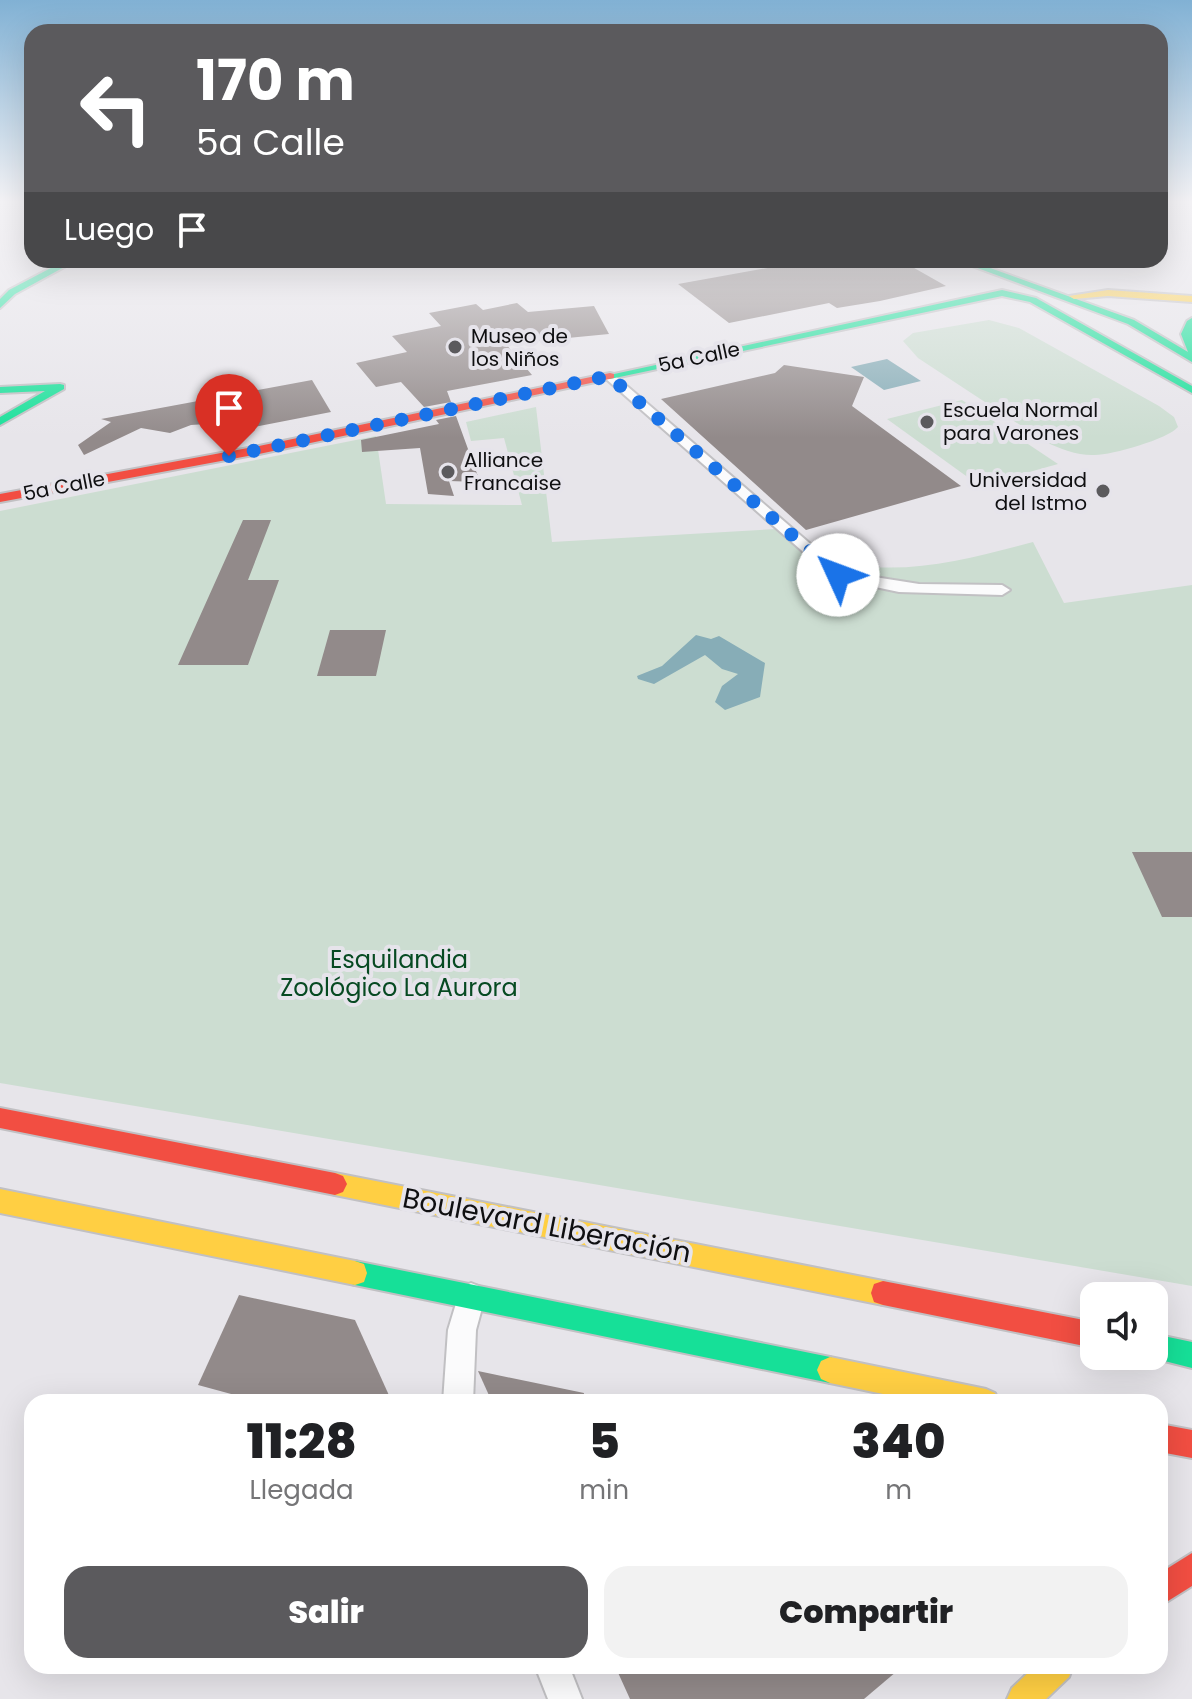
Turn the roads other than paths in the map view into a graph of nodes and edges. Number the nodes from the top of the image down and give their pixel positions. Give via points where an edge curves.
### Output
1 (19, 279) edge
2 (36, 279) edge
3 (981, 279) edge
4 (1015, 279) edge
5 (1022, 279) edge
6 (0, 289) edge
7 (1108, 293) junction
8 (1069, 297) junction
9 (1192, 299) edge
10 (0, 305) edge
11 (927, 307) junction
12 (1192, 312) edge
13 (1061, 316) junction
14 (1192, 321) edge
15 (1161, 337) junction
16 (1110, 342) junction
17 (1192, 351) edge
18 (1192, 359) edge
19 (1192, 369) edge
20 (609, 376) junction
21 (1184, 385) edge
22 (0, 390) edge
23 (0, 422) edge
24 (259, 450) junction
25 (0, 498) edge
26 (0, 505) edge
27 (1002, 590) dead end
28 (0, 1118) edge
29 (0, 1201) edge
30 (471, 1297) junction
31 (1080, 1332) edge
32 (1168, 1350) edge
33 (1192, 1355) edge
34 (458, 1394) edge
35 (947, 1394) edge
36 (1168, 1440) edge
37 (1192, 1444) edge
38 (1192, 1568) edge
39 (1168, 1585) edge
40 (555, 1674) edge
41 (1050, 1674) edge
42 (565, 1699) edge
43 (1023, 1699) edge

1 - 6 main road
2 - 10 main road
3 - 11 main road via 985,290
4 - 8 main road
5 - 7 main road
7 - 8 main road
7 - 9 main road
8 - 13 main road via 1058,309
8 - 15 main road
11 - 13 main road, 5a Calle via 1012,294
11 - 20 main road, 5a Calle
12 - 15 main road via 1174,321
13 - 16 main road, 5a Calle
14 - 17 main road via 1186,334
15 - 16 main road via 1141,345
15 - 18 main road
16 - 21 main road, 5a Calle
19 - 21 main road via 1174,370
20 - 24 main road, 5a Calle
20 - 27 street via 838,575 872,586
22 - 23 main road via 60,387
24 - 25 main road, 5a Calle
24 - 26 main road
28 - 31 main road, Boulevard Liberación
29 - 30 main road
30 - 34 street via 462,1330
30 - 35 main road
32 - 33 main road
36 - 37 main road
38 - 39 main road
40 - 42 street
41 - 43 main road

